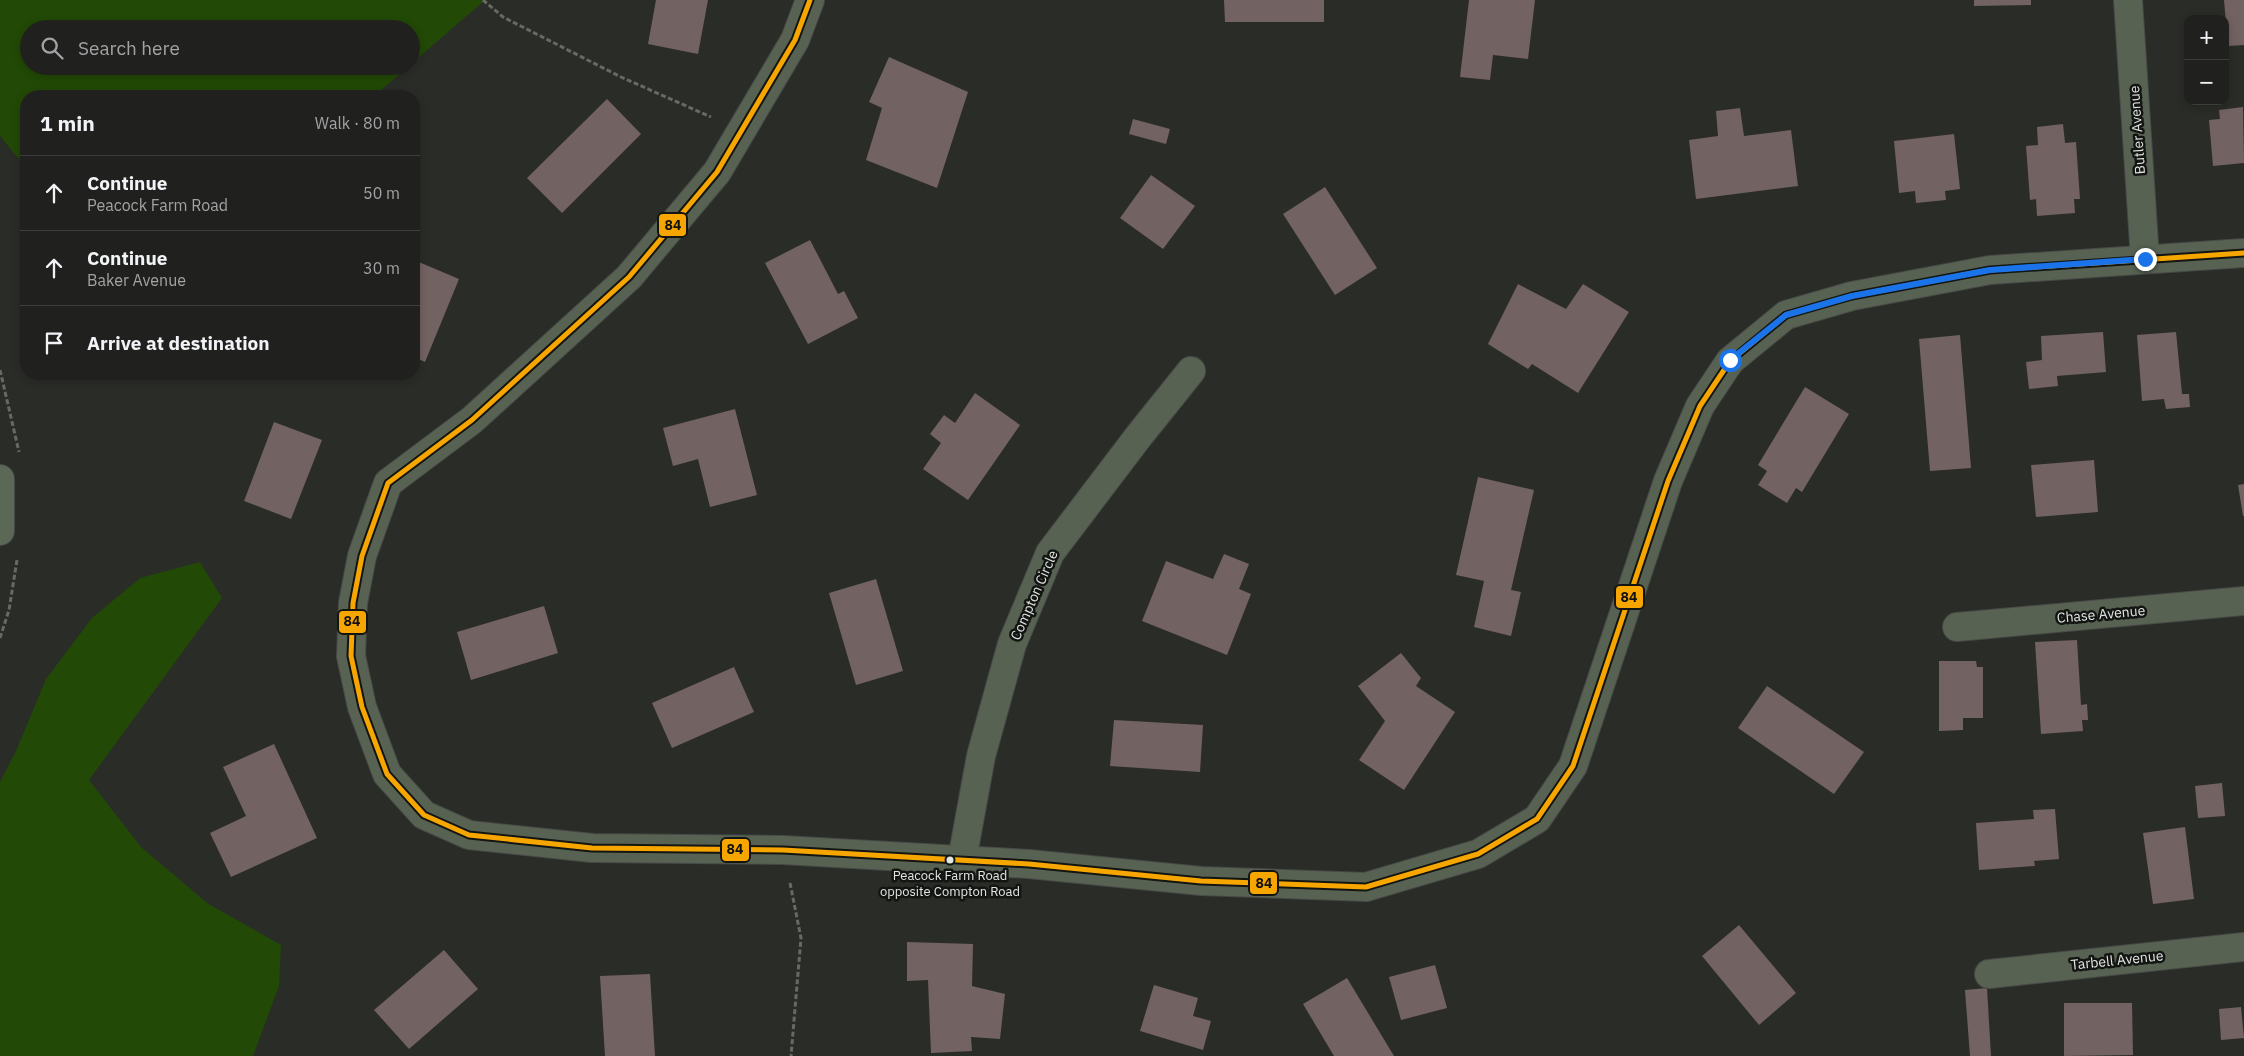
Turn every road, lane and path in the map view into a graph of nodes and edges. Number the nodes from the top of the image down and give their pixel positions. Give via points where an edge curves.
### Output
1 (483, 0) edge
2 (810, 0) edge
3 (2128, 0) edge
4 (741, 130) junction
5 (2244, 252) edge
6 (2145, 259) junction
7 (1191, 372) dead end
8 (0, 479) edge
9 (0, 531) edge
10 (2244, 601) edge
11 (1957, 627) dead end
12 (783, 850) junction
13 (962, 860) junction
14 (2244, 947) edge
15 (1990, 974) dead end
16 (791, 1056) edge

1 - 4 path via 503,17 621,77
2 - 4 street via 795,40
3 - 6 street, Butler Avenue
4 - 12 street via 717,172 629,277 472,420 388,484 362,556 353,603 351,656 362,707 388,774 424,815 469,835 592,848
5 - 6 street
6 - 13 street via 1990,270 1852,296 1786,315 1730,360 1700,406 1668,481 1573,766 1536,818 1478,854 1366,887 1201,881
7 - 13 street, Compton Circle via 1050,553 1012,644 981,756
8 - 9 highway
10 - 11 street, Chase Avenue
12 - 13 street
12 - 16 path via 801,938
14 - 15 street, Tarbell Avenue

